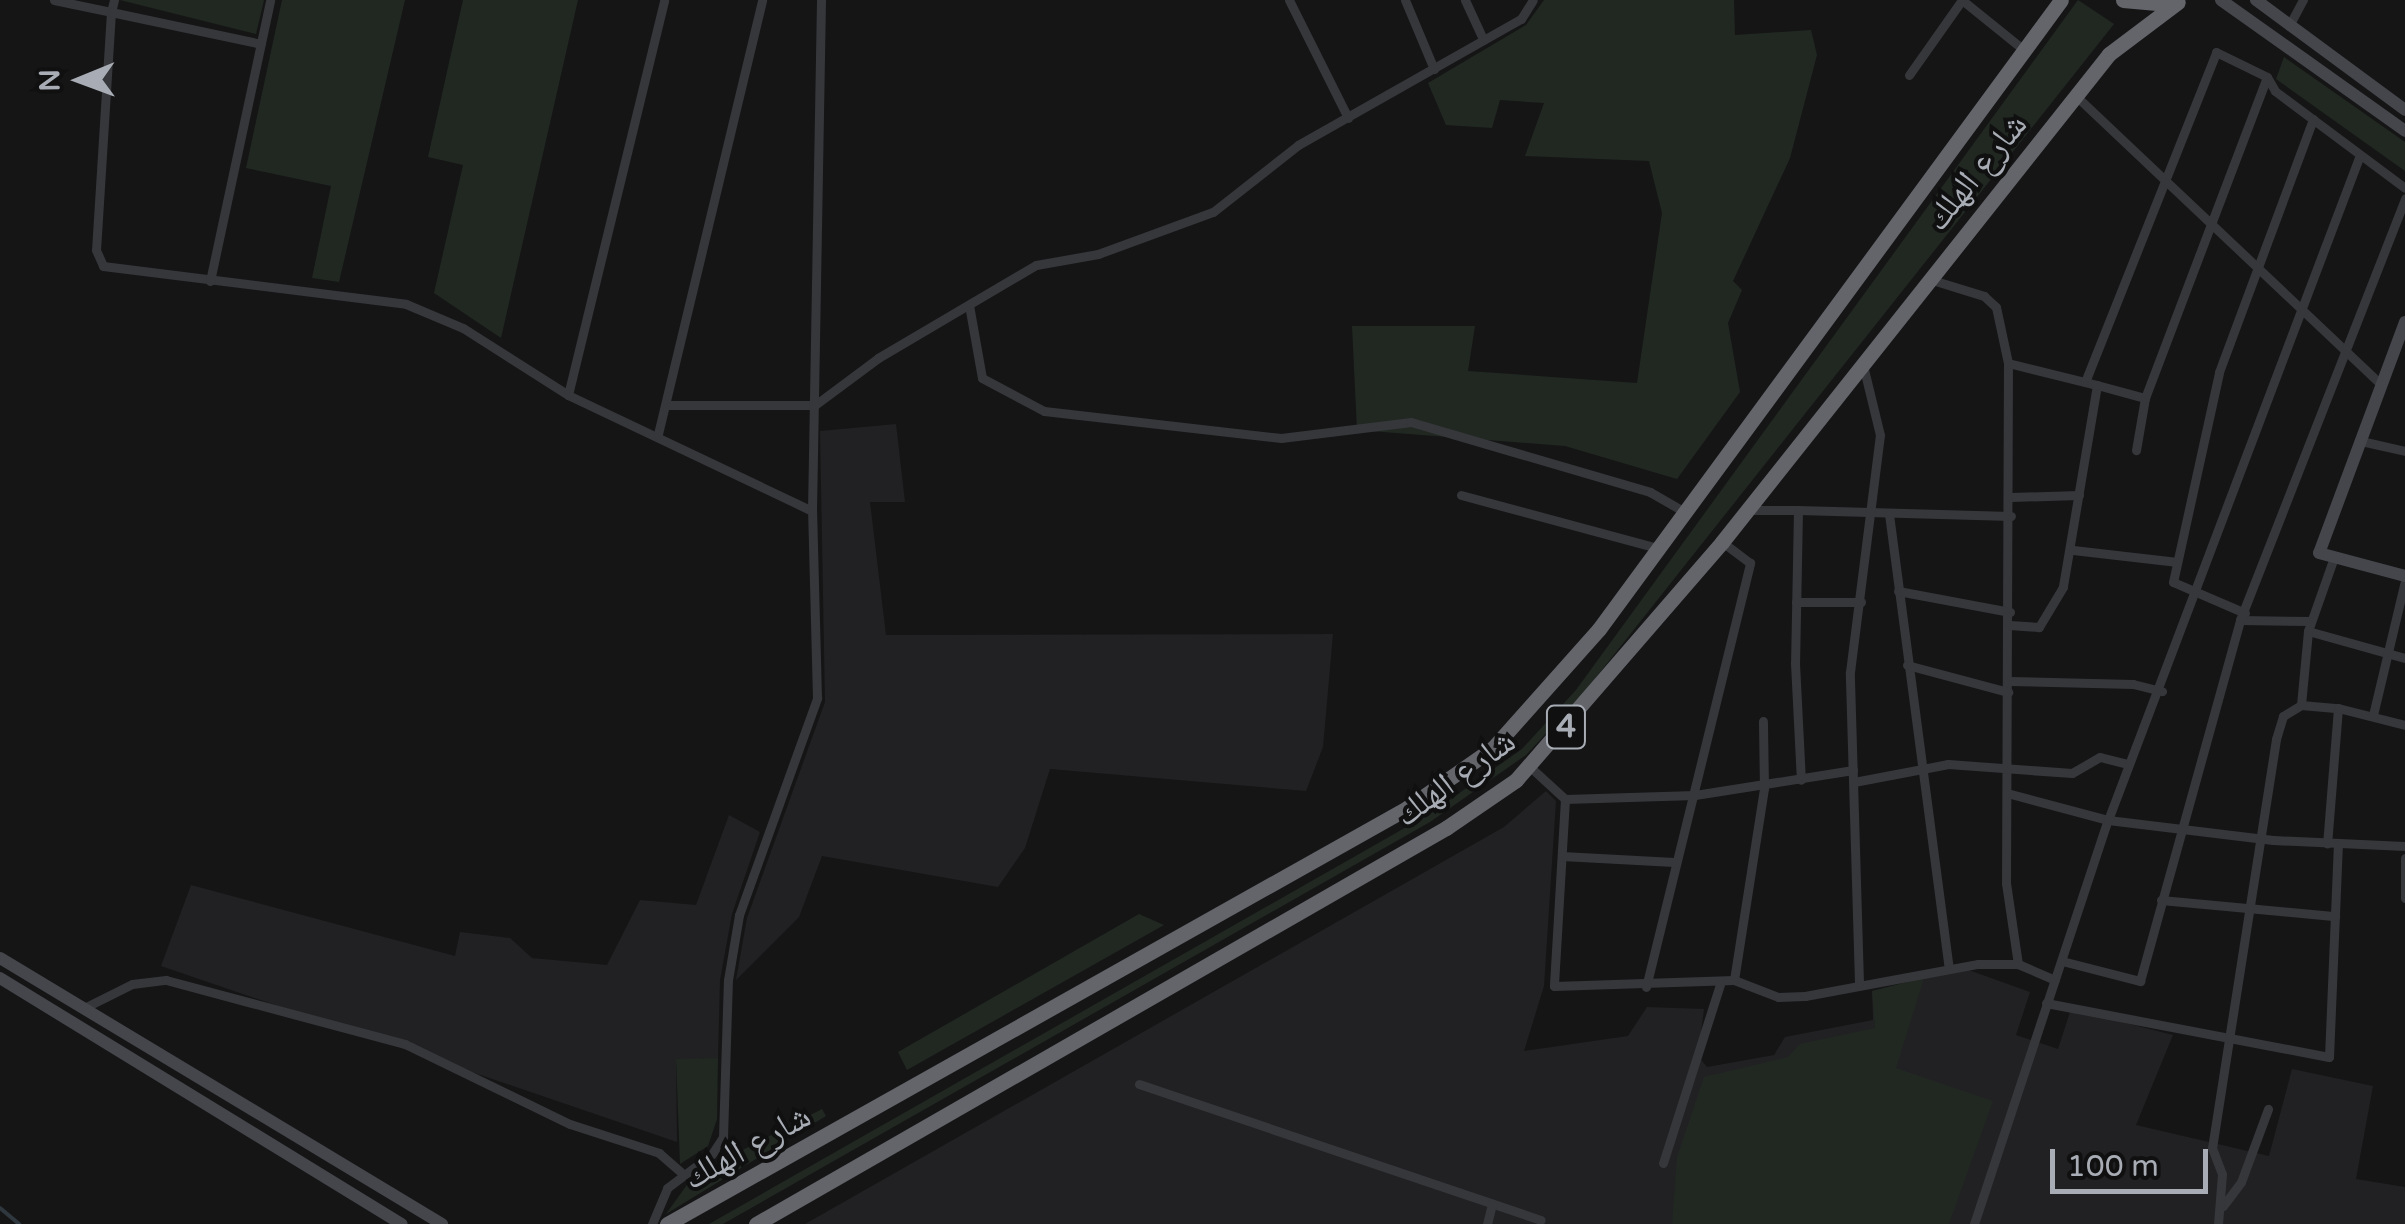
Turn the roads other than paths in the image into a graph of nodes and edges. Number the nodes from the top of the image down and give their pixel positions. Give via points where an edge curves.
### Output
1 (54, 0) edge
2 (114, 0) edge
3 (270, 0) edge
4 (664, 0) edge
5 (762, 0) edge
6 (821, 0) edge
7 (1289, 0) edge
8 (1405, 0) edge
9 (1465, 0) edge
10 (1532, 0) edge
11 (1962, 0) edge
12 (2062, 0) edge
13 (2123, 0) edge
14 (2221, 0) edge
15 (2256, 0) edge
16 (2303, 0) edge
17 (2180, 1) edge
18 (111, 12) junction
19 (2289, 26) junction
20 (1482, 40) junction
21 (261, 44) junction
22 (2026, 52) junction
23 (1434, 69) junction
24 (1908, 75) dead end
25 (2267, 77) junction
26 (2076, 96) junction
27 (2405, 110) edge
28 (1348, 118) junction
29 (2313, 119) junction
30 (2405, 131) edge
31 (2360, 155) junction
32 (2164, 182) junction
33 (2405, 188) edge
34 (2405, 198) edge
35 (2210, 224) junction
36 (2259, 269) junction
37 (1929, 279) junction
38 (210, 281) junction
39 (970, 305) junction
40 (2302, 310) junction
41 (2405, 322) edge
42 (2347, 352) junction
43 (2008, 362) junction
44 (1863, 364) junction
45 (2085, 382) junction
46 (2097, 385) junction
47 (2382, 385) junction
48 (568, 395) junction
49 (2145, 398) junction
50 (668, 405) junction
51 (815, 405) junction
52 (658, 434) junction
53 (2361, 441) junction
54 (2136, 450) dead end
55 (2405, 452) edge
56 (2079, 494) junction
57 (1462, 496) dead end
58 (2012, 497) junction
59 (1748, 510) junction
60 (1798, 510) junction
61 (812, 512) junction
62 (1684, 512) junction
63 (1870, 514) junction
64 (1889, 514) junction
65 (2011, 516) junction
66 (1722, 542) junction
67 (1657, 548) junction
68 (2074, 550) junction
69 (2334, 557) junction
70 (2178, 562) junction
71 (2405, 578) edge
72 (2199, 590) junction
73 (1898, 591) junction
74 (1796, 602) junction
75 (1861, 602) junction
76 (2010, 612) junction
77 (2242, 617) junction
78 (2010, 625) junction
79 (2309, 626) junction
80 (2388, 654) junction
81 (2405, 658) edge
82 (1907, 664) junction
83 (2009, 686) junction
84 (2162, 690) junction
85 (2301, 704) junction
86 (2338, 708) junction
87 (2373, 715) junction
88 (1762, 722) dead end
89 (2405, 725) edge
90 (2128, 764) junction
91 (2008, 765) junction
92 (1529, 766) junction
93 (1921, 767) junction
94 (1853, 770) junction
95 (1801, 780) junction
96 (1854, 782) junction
97 (1764, 788) junction
98 (2007, 793) junction
99 (1695, 795) junction
100 (1565, 799) junction
101 (2108, 820) junction
102 (2180, 824) junction
103 (2260, 837) junction
104 (2332, 844) junction
105 (2405, 846) edge
106 (1562, 856) junction
107 (2405, 858) edge
108 (1674, 862) junction
109 (2405, 898) edge
110 (2161, 900) junction
111 (2252, 906) junction
112 (2335, 916) junction
113 (0, 958) edge
114 (2062, 961) junction
115 (2018, 964) junction
116 (1949, 968) junction
117 (0, 978) edge
118 (1734, 980) junction
119 (2055, 980) junction
120 (1859, 983) junction
121 (1720, 984) junction
122 (1646, 987) junction
123 (2046, 1003) junction
124 (86, 1007) junction
125 (2228, 1040) junction
126 (1139, 1084) dead end
127 (2268, 1109) dead end
128 (1663, 1163) dead end
129 (680, 1172) junction
130 (1492, 1204) junction
131 (2223, 1206) junction
132 (1541, 1220) dead end
133 (402, 1224) edge
134 (442, 1224) edge
135 (652, 1224) edge
136 (667, 1224) edge
137 (756, 1224) edge
138 (1487, 1224) edge
139 (1974, 1224) edge
140 (2218, 1224) edge

1 - 18 street
2 - 18 street
3 - 21 street
4 - 48 street
5 - 50 street
6 - 51 street
7 - 28 street
8 - 23 street
9 - 20 street
10 - 20 street via 1521,19
11 - 22 street
11 - 24 street
12 - 22 highway, شارع الهلك / 4
13 - 17 highway via 2158,6
14 - 30 main road
15 - 19 main road
16 - 19 street
17 - 26 highway, شارع الهلك / 4 via 2109,54
18 - 21 street
18 - 38 street via 98,261 112,270
19 - 27 main road
20 - 23 street
21 - 38 street
22 - 62 highway, شارع الهلك / 4
23 - 28 street
25 - 29 street via 2275,92
25 - 32 street via 2216,52
25 - 35 street
26 - 32 street
26 - 37 highway, شارع الهلك / 4
28 - 39 street via 1298,146 1213,212 1098,254 1036,265
29 - 31 street
29 - 36 street
31 - 33 street
31 - 40 street
32 - 35 street
32 - 45 street
34 - 42 street
35 - 36 street
35 - 49 street
36 - 40 street
36 - 70 street via 2218,372
37 - 43 street via 1984,296 1996,307
37 - 44 highway, شارع الهلك / 4
38 - 48 street via 406,304 463,328
39 - 51 street via 878,358
39 - 62 street via 982,378 1044,411 1281,438 1411,422 1650,492
40 - 42 street
40 - 72 street
41 - 47 main road
42 - 47 street
42 - 77 street
43 - 45 street
43 - 58 street
44 - 59 highway, شارع الهلك / 4
44 - 63 street via 1880,434
45 - 46 street
46 - 49 street
46 - 56 street
47 - 53 main road
48 - 52 street
49 - 54 street
50 - 51 street
50 - 52 street
51 - 61 street
52 - 61 street
53 - 55 street
53 - 69 main road via 2320,553
56 - 58 street
56 - 68 street
57 - 67 street
58 - 65 street
59 - 60 street
59 - 66 highway, شارع الهلك / 4
60 - 63 street
60 - 74 street
61 - 129 street via 817,698 740,915 728,980 723,1137 712,1154
62 - 67 highway, شارع الهلك / 4
63 - 64 street
63 - 75 street
64 - 65 street
64 - 73 street
65 - 76 street
66 - 92 highway, شارع الهلك / 4
66 - 99 street via 1750,563
67 - 136 highway, شارع الهلك / 4 via 1598,629 1493,748 1407,808
68 - 70 street
68 - 78 street via 2063,587 2039,627
69 - 71 main road
69 - 79 street
70 - 72 street via 2173,582
71 - 80 street
72 - 77 street
72 - 84 street
73 - 76 street
73 - 82 street
74 - 75 street
74 - 95 street
75 - 94 street via 1850,672
76 - 78 street
77 - 79 street
77 - 102 street
78 - 83 street
79 - 80 street
79 - 85 street
80 - 81 street
80 - 87 street
82 - 83 street
82 - 93 street
83 - 84 street
83 - 91 street
84 - 90 street
85 - 86 street
85 - 103 street via 2282,716
86 - 87 street
86 - 104 street
87 - 89 street
88 - 97 street
90 - 91 street via 2100,757 2072,773
90 - 101 street
91 - 93 street
91 - 98 street
92 - 100 street
92 - 137 highway, شارع الهلك / 4 via 1446,828
93 - 96 street
93 - 116 street
94 - 95 street
94 - 96 street
95 - 97 street
96 - 120 street
97 - 99 street
97 - 118 street
98 - 101 street
98 - 115 street via 2006,883
99 - 100 street
99 - 108 street
100 - 106 street
101 - 102 street
101 - 114 street
102 - 103 street
102 - 110 street
103 - 104 street
103 - 111 street
104 - 105 street
104 - 112 street
106 - 108 street
106 - 122 street via 1554,986
107 - 109 street
108 - 122 street
110 - 111 street
110 - 114 street via 2140,981
111 - 112 street
111 - 125 street
112 - 125 street via 2329,1057
113 - 124 main road
114 - 119 street
115 - 116 street
115 - 119 street
116 - 120 street
117 - 133 main road
118 - 120 street via 1778,997
118 - 121 street
119 - 123 street
121 - 122 street
121 - 128 street
123 - 125 street
123 - 139 street
124 - 129 street via 132,984 166,980 405,1044 570,1124 659,1152
124 - 134 main road
125 - 131 street via 2212,1148
126 - 130 street
127 - 131 street via 2241,1182
129 - 135 street
130 - 132 street
130 - 138 street
131 - 140 street

